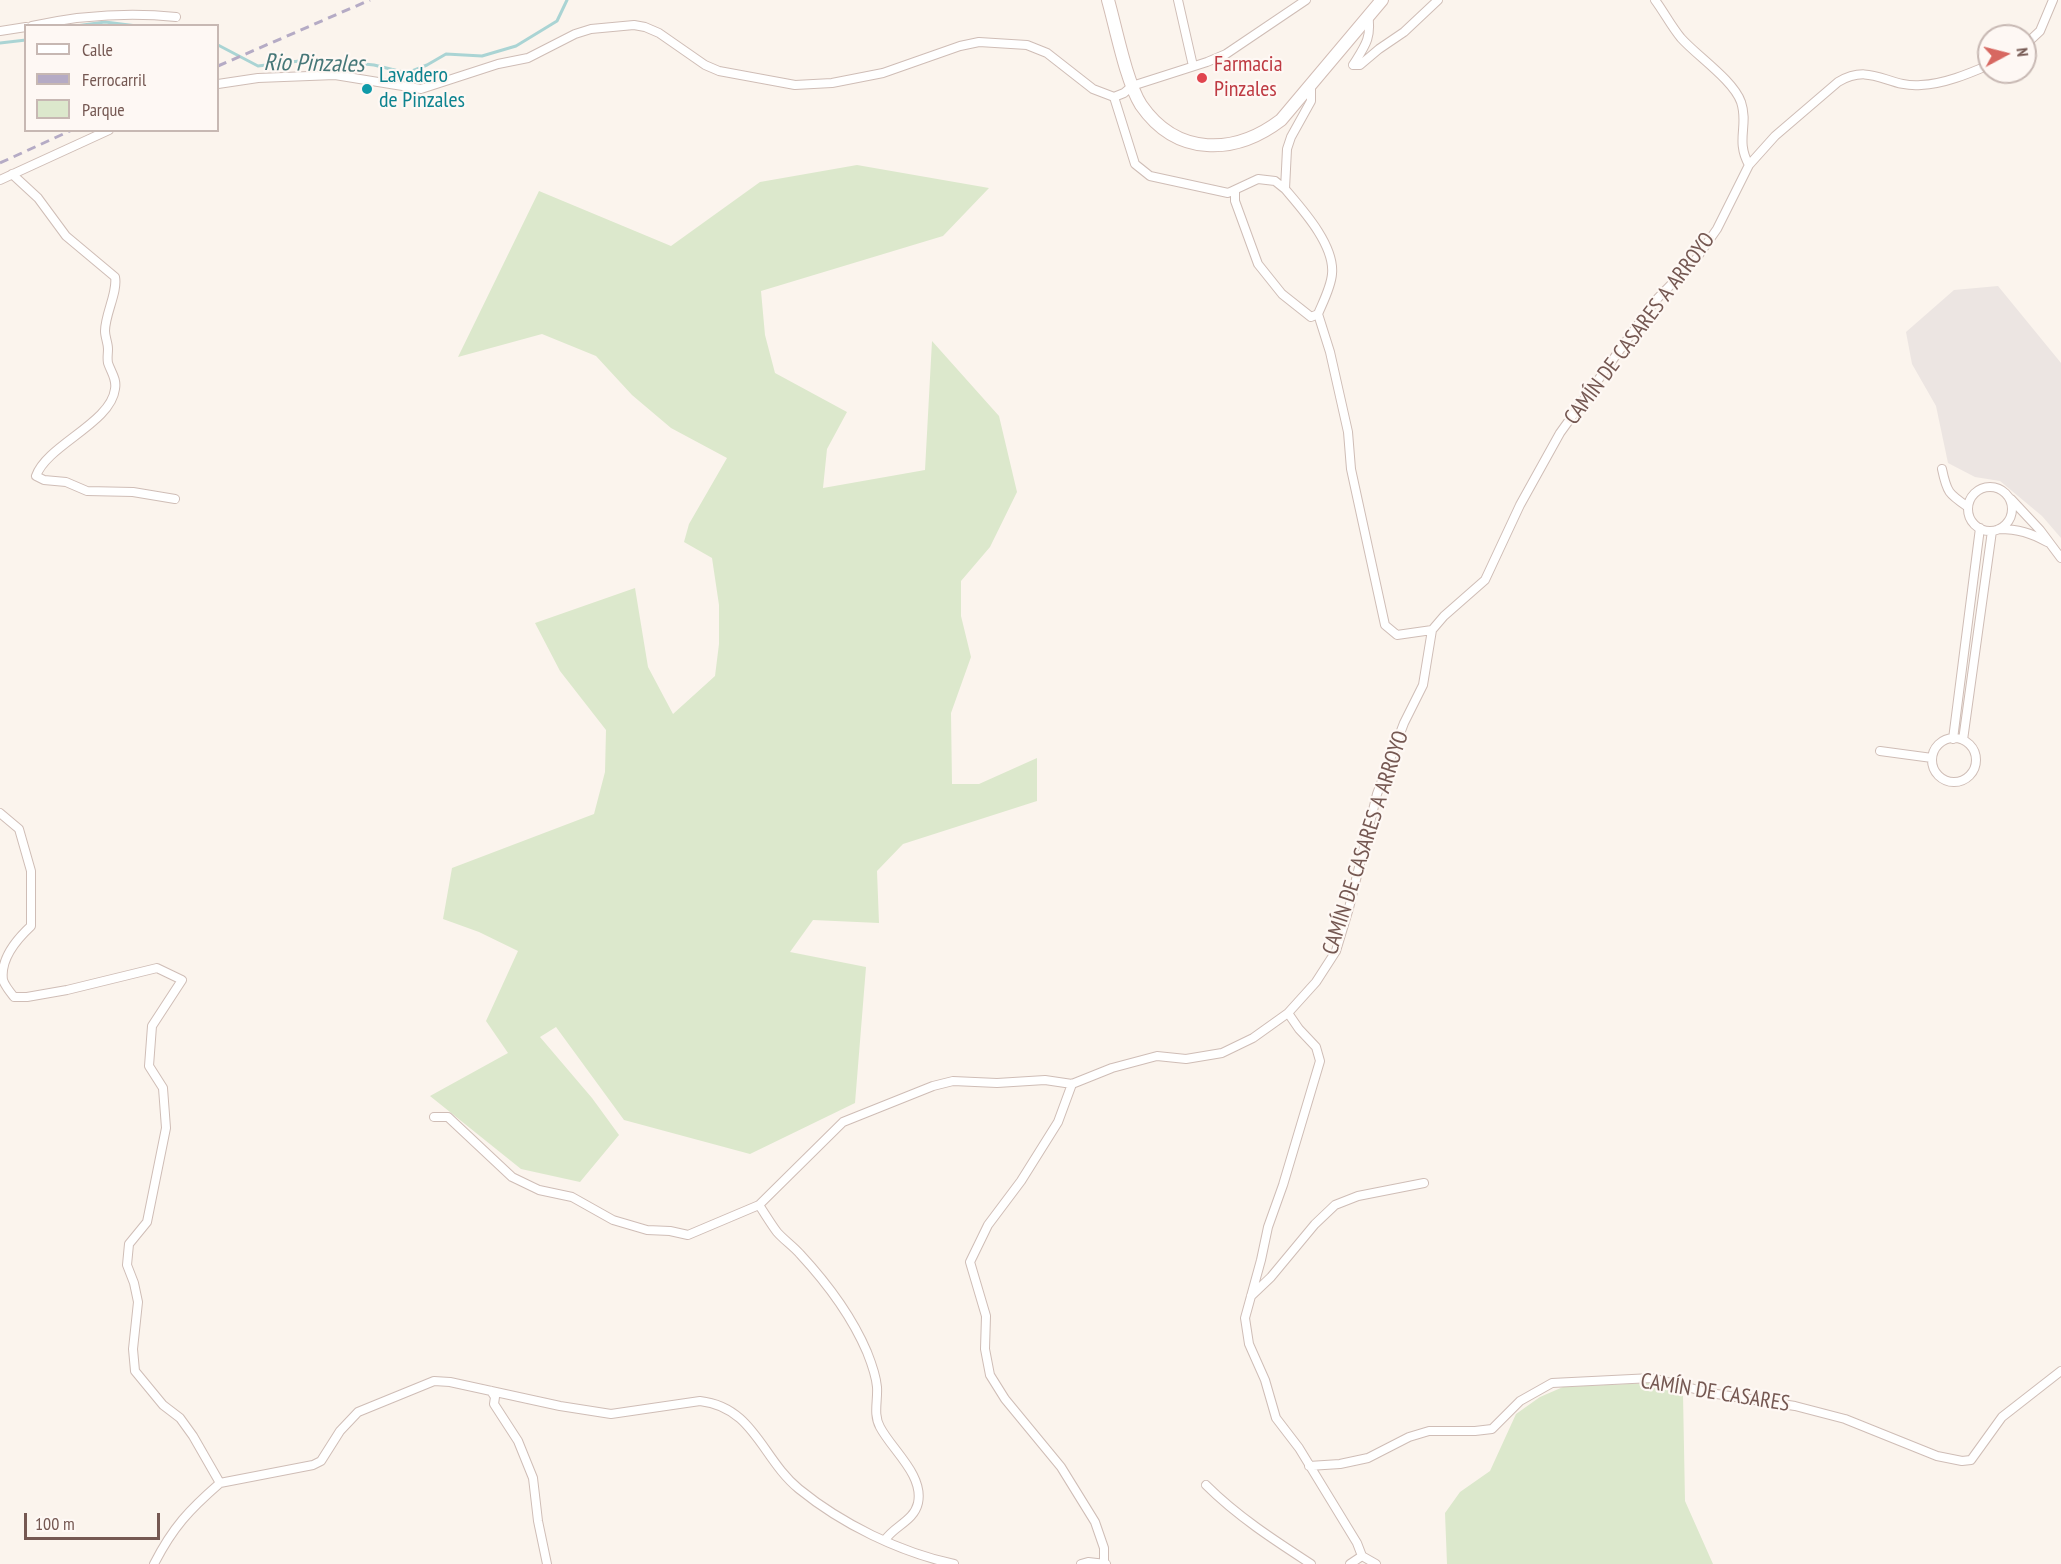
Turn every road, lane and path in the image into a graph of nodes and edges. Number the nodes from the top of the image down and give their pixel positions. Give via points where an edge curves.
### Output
1 (1108, 0) edge
2 (1178, 0) edge
3 (1306, 0) edge
4 (1382, 0) edge
5 (1438, 0) edge
6 (1655, 0) edge
7 (2053, 0) edge
8 (1368, 15) junction
9 (176, 17) dead end
10 (41, 24) edge
11 (24, 27) edge
12 (0, 31) edge
13 (2037, 34) edge
14 (1193, 66) junction
15 (1977, 69) edge
16 (219, 84) edge
17 (1132, 86) junction
18 (1311, 86) junction
19 (1114, 97) junction
20 (105, 132) edge
21 (1749, 165) junction
22 (12, 174) junction
23 (0, 180) edge
24 (1284, 189) junction
25 (1235, 191) junction
26 (1318, 314) junction
27 (1942, 469) dead end
28 (2008, 496) junction
29 (175, 498) dead end
30 (1968, 507) junction
31 (1980, 528) junction
32 (1996, 530) junction
33 (2049, 544) junction
34 (2061, 558) edge
35 (1432, 630) junction
36 (1953, 738) junction
37 (1963, 740) junction
38 (1880, 751) dead end
39 (1932, 758) junction
40 (0, 813) edge
41 (1288, 1013) junction
42 (1072, 1084) junction
43 (434, 1117) dead end
44 (1424, 1183) dead end
45 (759, 1205) junction
46 (1250, 1297) junction
47 (2061, 1371) edge
48 (491, 1391) junction
49 (1309, 1466) junction
50 (220, 1483) junction
51 (1206, 1485) dead end
52 (885, 1540) junction
53 (1362, 1556) junction
54 (154, 1564) edge
55 (547, 1564) edge
56 (954, 1564) edge
57 (1081, 1564) edge
58 (1105, 1564) edge
59 (1311, 1564) edge
60 (1350, 1564) edge
61 (1376, 1564) edge

1 - 17 main road
2 - 14 street
3 - 14 street via 1226,54
4 - 8 main road
5 - 8 street via 1404,32 1360,65 1353,65 1371,30
6 - 21 street via 1681,38 1741,101 1741,141
7 - 13 street
8 - 18 main road
9 - 10 street via 111,14
11 - 12 street
14 - 17 street
15 - 21 street, CAMÍN DE CASARES A ARROYO via 1919,86 1863,73 1849,76 1775,136
16 - 19 street via 335,75 421,89 528,58 583,32 634,25 659,33 719,71 795,85 832,83 883,73 979,42 1028,45 1047,54 1093,89
17 - 18 main road via 1141,104 1168,132 1216,146 1235,144 1265,132
17 - 19 street
18 - 24 street via 1311,100 1287,149
19 - 25 street via 1135,164 1150,176 1228,193
20 - 22 street
21 - 35 street, CAMÍN DE CASARES A ARROYO via 1717,229 1696,259 1655,301 1560,433 1485,580
22 - 23 street
22 - 29 street via 38,198 66,236 115,277 116,284 105,326 107,360 116,383 115,392 97,417 54,453 36,476 87,491
24 - 25 street via 1275,181 1258,180
24 - 26 street via 1305,212 1330,255 1332,274
25 - 26 street via 1235,201 1258,264 1282,294 1311,317
26 - 35 street via 1348,432 1351,469 1385,625 1397,635
27 - 30 street via 1950,494
28 - 30 street via 1999,489 1985,488 1974,495
28 - 32 street via 2012,506 2010,519
28 - 33 street
30 - 31 street via 1972,522
31 - 32 street
31 - 36 street
32 - 33 street via 2034,534
32 - 37 street
33 - 34 street
35 - 41 street, CAMÍN DE CASARES A ARROYO via 1423,685 1377,794 1336,951 1316,982
36 - 37 street
36 - 39 street via 1943,741
37 - 39 street via 1973,749 1976,762 1964,780 1942,778
38 - 39 street
40 - 50 street via 19,829 31,871 31,926 5,956 1,970 14,997 67,990 157,968 182,980 152,1026 149,1066 163,1088 166,1128 147,1222 129,1244 127,1265 138,1302 133,1349 135,1371 163,1405 180,1418
41 - 42 street, CAMÍN DE CASARES A ARROYO via 1253,1038 1222,1053 1186,1059 1157,1056
41 - 46 street via 1316,1047 1320,1061
42 - 45 street, CAMÍN DE CASARES A ARROYO via 1045,1080 953,1081 933,1086 843,1122
42 - 58 street via 1058,1122 988,1225 970,1262 986,1316 985,1349 990,1375 1061,1467 1095,1522
43 - 45 street, CAMÍN DE CASARES A ARROYO via 448,1117 512,1178 539,1190 572,1197 613,1220 647,1230 688,1234
44 - 46 street via 1358,1196 1335,1205
45 - 52 street via 778,1233 817,1273 852,1323 867,1352 877,1386 879,1426 915,1479 918,1506
46 - 49 street via 1245,1318 1249,1344 1276,1418
47 - 49 street, CAMÍN DE CASARES via 2002,1418 1971,1460 1937,1456 1845,1419 1795,1406 1710,1393 1652,1378 1552,1383 1520,1401 1492,1429 1430,1431 1368,1458
48 - 50 street via 434,1381 358,1412 321,1461 313,1465
48 - 52 street via 611,1414 713,1402 746,1423 797,1488 840,1519
48 - 55 street via 533,1478
49 - 53 street
50 - 54 street via 168,1536
51 - 59 street via 1224,1503
52 - 56 street
53 - 60 street
53 - 61 street
57 - 58 street

